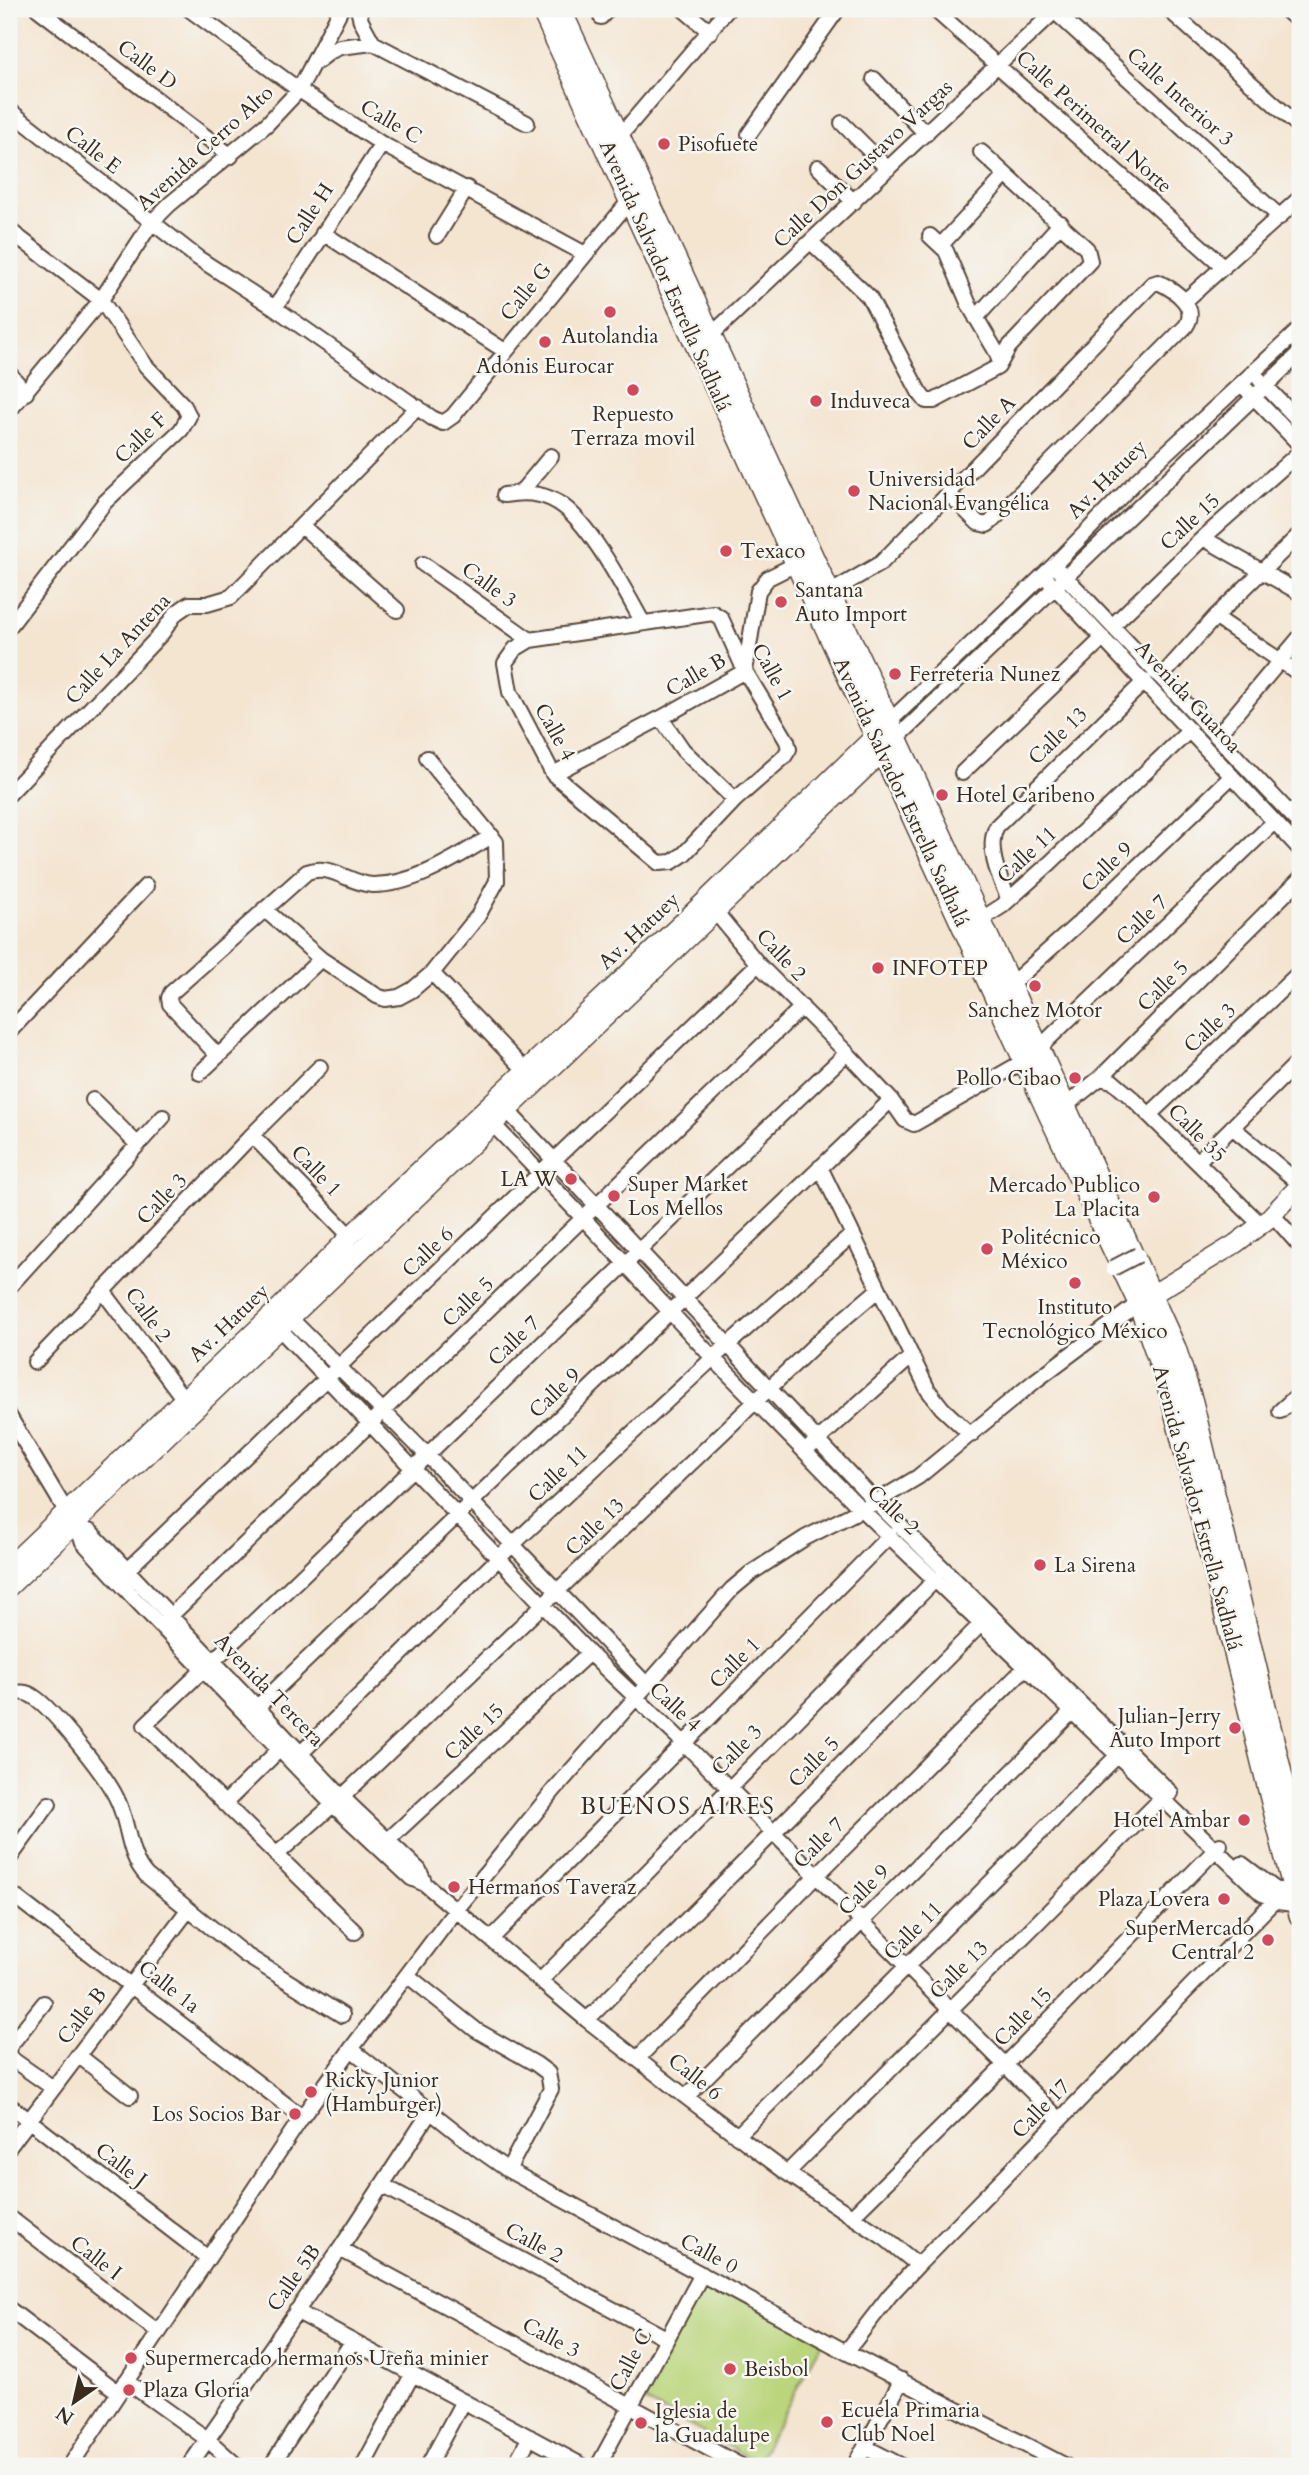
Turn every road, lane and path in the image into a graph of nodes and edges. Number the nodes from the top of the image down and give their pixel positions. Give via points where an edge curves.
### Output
1 (38, 9) edge
2 (189, 9) edge
3 (341, 9) edge
4 (358, 9) edge
5 (542, 9) edge
6 (560, 9) edge
7 (683, 9) edge
8 (728, 9) edge
9 (838, 9) edge
10 (934, 9) edge
11 (1168, 9) edge
12 (1285, 9) edge
13 (1055, 10) edge
14 (1300, 23) edge
15 (710, 32) junction
16 (373, 43) junction
17 (314, 64) junction
18 (998, 65) junction
19 (874, 79) dead end
20 (299, 90) junction
21 (9, 110) edge
22 (527, 123) dead end
23 (842, 123) dead end
24 (1300, 127) edge
25 (749, 134) dead end
26 (926, 134) junction
27 (619, 137) junction
28 (382, 144) junction
29 (981, 152) dead end
30 (231, 156) junction
31 (818, 167) dead end
32 (888, 169) junction
33 (1006, 175) junction
34 (467, 188) junction
35 (636, 194) junction
36 (1300, 198) edge
37 (854, 202) junction
38 (1280, 217) junction
39 (152, 222) junction
40 (1061, 223) junction
41 (9, 230) edge
42 (323, 233) junction
43 (437, 236) dead end
44 (811, 242) junction
45 (585, 254) junction
46 (1224, 267) junction
47 (101, 300) junction
48 (1185, 301) junction
49 (275, 308) junction
50 (976, 318) junction
51 (1300, 329) edge
52 (704, 341) junction
53 (505, 351) junction
54 (1300, 353) edge
55 (1000, 363) junction
56 (9, 373) edge
57 (1253, 373) junction
58 (1241, 384) junction
59 (1265, 386) junction
60 (26, 393) junction
61 (1253, 396) junction
62 (418, 407) junction
63 (9, 411) edge
64 (1300, 422) edge
65 (443, 423) joint
66 (1300, 445) edge
67 (1300, 452) edge
68 (551, 456) dead end
69 (521, 492) junction
70 (504, 495) dead end
71 (950, 495) junction
72 (302, 526) junction
73 (1300, 534) edge
74 (1203, 538) junction
75 (424, 564) dead end
76 (796, 564) junction
77 (1260, 572) junction
78 (1054, 575) junction
79 (1300, 593) edge
80 (821, 598) junction
81 (397, 610) dead end
82 (1215, 617) junction
83 (643, 623) junction
84 (9, 627) edge
85 (1107, 632) junction
86 (1300, 637) edge
87 (530, 640) junction
88 (1280, 660) junction
89 (745, 671) junction
90 (1300, 674) edge
91 (1161, 677) junction
92 (1145, 681) junction
93 (661, 719) junction
94 (1190, 730) junction
95 (1216, 736) junction
96 (886, 737) junction
97 (427, 758) dead end
98 (962, 773) dead end
99 (553, 774) junction
100 (1232, 776) junction
101 (9, 794) edge
102 (735, 800) junction
103 (1275, 822) junction
104 (1300, 824) edge
105 (492, 836) junction
106 (1300, 849) edge
107 (1300, 879) edge
108 (146, 886) dead end
109 (1009, 900) junction
110 (710, 905) junction
111 (264, 908) junction
112 (980, 920) junction
113 (321, 959) junction
114 (758, 964) junction
115 (1300, 972) edge
116 (432, 973) junction
117 (1009, 986) junction
118 (802, 1007) junction
119 (9, 1032) edge
120 (847, 1053) junction
121 (1032, 1055) junction
122 (218, 1056) junction
123 (1300, 1060) edge
124 (320, 1067) dead end
125 (525, 1070) junction
126 (201, 1073) dead end
127 (1100, 1078) junction
128 (93, 1100) dead end
129 (891, 1100) junction
130 (502, 1104) junction
131 (1058, 1112) junction
132 (1149, 1115) junction
133 (163, 1117) dead end
134 (487, 1118) junction
135 (1231, 1127) junction
136 (252, 1135) junction
137 (138, 1145) junction
138 (553, 1160) junction
139 (1197, 1162) junction
140 (820, 1167) junction
141 (540, 1173) junction
142 (1300, 1185) edge
143 (597, 1206) junction
144 (584, 1219) junction
145 (1266, 1220) junction
146 (853, 1234) junction
147 (350, 1236) junction
148 (1300, 1246) edge
149 (638, 1250) junction
150 (1138, 1255) dead end
151 (624, 1263) junction
152 (1113, 1268) dead end
153 (9, 1287) edge
154 (879, 1289) junction
155 (103, 1291) junction
156 (1145, 1299) junction
157 (683, 1300) junction
158 (670, 1312) junction
159 (279, 1318) junction
160 (728, 1346) junction
161 (912, 1356) junction
162 (713, 1358) junction
163 (35, 1362) dead end
164 (340, 1367) junction
165 (327, 1378) junction
166 (770, 1388) junction
167 (1300, 1393) edge
168 (183, 1398) junction
169 (756, 1401) junction
170 (1280, 1411) dead end
171 (384, 1412) junction
172 (9, 1416) edge
173 (369, 1426) junction
174 (971, 1435) junction
175 (819, 1440) junction
176 (805, 1451) junction
177 (427, 1455) junction
178 (413, 1470) junction
179 (876, 1502) junction
180 (472, 1503) junction
181 (861, 1509) junction
182 (457, 1517) junction
183 (74, 1521) junction
184 (890, 1535) junction
185 (512, 1545) junction
186 (915, 1550) junction
187 (498, 1560) junction
188 (9, 1566) edge
189 (127, 1570) junction
190 (936, 1579) junction
191 (9, 1587) edge
192 (557, 1593) junction
193 (544, 1605) junction
194 (165, 1620) junction
195 (981, 1623) junction
196 (589, 1653) junction
197 (1030, 1663) junction
198 (208, 1665) junction
199 (647, 1685) junction
200 (9, 1694) edge
201 (635, 1698) junction
202 (253, 1712) junction
203 (1072, 1712) junction
204 (685, 1744) junction
205 (279, 1749) junction
206 (301, 1753) junction
207 (1118, 1755) junction
208 (729, 1788) junction
209 (1162, 1798) junction
210 (337, 1801) junction
211 (49, 1804) dead end
212 (224, 1804) junction
213 (774, 1833) junction
214 (387, 1841) junction
215 (1219, 1847) junction
216 (1300, 1853) edge
217 (276, 1855) junction
218 (9, 1859) edge
219 (815, 1877) junction
220 (425, 1884) junction
221 (9, 1892) edge
222 (1274, 1901) junction
223 (1299, 1903) edge
224 (188, 1910) junction
225 (456, 1910) junction
226 (861, 1923) junction
227 (355, 1932) dead end
228 (492, 1938) junction
229 (906, 1967) junction
230 (407, 1975) junction
231 (540, 1981) junction
232 (132, 1986) junction
233 (44, 2003) dead end
234 (949, 2010) junction
235 (342, 2015) dead end
236 (587, 2020) junction
237 (9, 2047) edge
238 (351, 2049) junction
239 (78, 2055) junction
240 (9, 2057) edge
241 (637, 2059) junction
242 (1005, 2065) junction
243 (53, 2088) junction
244 (130, 2096) dead end
245 (686, 2097) junction
246 (9, 2105) edge
247 (430, 2112) junction
248 (302, 2117) junction
249 (1060, 2120) junction
250 (29, 2121) junction
251 (737, 2136) junction
252 (9, 2147) edge
253 (508, 2169) junction
254 (787, 2173) junction
255 (382, 2185) junction
256 (852, 2216) junction
257 (9, 2217) edge
258 (340, 2249) junction
259 (208, 2258) junction
260 (918, 2265) junction
261 (702, 2274) junction
262 (9, 2309) edge
263 (296, 2311) junction
264 (158, 2332) junction
265 (666, 2338) junction
266 (352, 2342) junction
267 (846, 2352) junction
268 (412, 2375) junction
269 (902, 2380) junction
270 (122, 2386) junction
271 (463, 2401) junction
272 (631, 2405) junction
273 (530, 2437) junction
274 (207, 2439) junction
275 (865, 2447) junction
276 (70, 2466) edge
277 (189, 2466) edge
278 (237, 2466) edge
279 (271, 2466) edge
280 (363, 2466) edge
281 (428, 2466) edge
282 (514, 2466) edge
283 (583, 2466) edge
284 (598, 2466) edge
285 (741, 2466) edge
286 (855, 2466) edge
287 (902, 2466) edge
288 (1066, 2466) edge

1 - 30 street, Calle D
2 - 20 street, Calle C
3 - 17 street, Avenida Cerro Alto
4 - 16 street
5 - 35 highway, Avenida Salvador Estrella Sadhalá
6 - 27 highway, Avenida Salvador Estrella Sadhalá
7 - 15 street
8 - 15 street
9 - 25 street
10 - 18 street, Calle Perimetral Norte
11 - 24 street
12 - 14 street
13 - 18 street, Calle Don Gustavo Vargas
13 - 38 street, Calle Interior 3
15 - 27 street
16 - 17 street via 340,47
16 - 22 street
17 - 20 street, Avenida Cerro Alto
18 - 26 street, Calle Don Gustavo Vargas
18 - 46 street, Calle Perimetral Norte
19 - 26 street
20 - 28 street, Calle C
20 - 30 street, Avenida Cerro Alto
21 - 39 street, Calle E
23 - 32 street
26 - 32 street, Calle Don Gustavo Vargas
27 - 35 highway, Avenida Salvador Estrella Sadhalá
28 - 34 street, Calle C
28 - 42 street, Calle H
29 - 33 street
30 - 39 street, Avenida Cerro Alto
31 - 37 street
32 - 37 street, Calle Don Gustavo Vargas
33 - 40 street
33 - 50 street via 936,241
34 - 43 street
34 - 45 street, Calle C
35 - 45 street, Calle G
35 - 52 highway, Avenida Salvador Estrella Sadhalá
36 - 38 street
37 - 44 street, Calle Don Gustavo Vargas
38 - 46 street
39 - 47 street, Avenida Cerro Alto
39 - 49 street, Calle E
40 - 50 street
40 - 55 street via 1091,256 1009,347
41 - 47 street, Calle F
42 - 49 street, Calle H
42 - 53 street
44 - 52 street, Calle Don Gustavo Vargas
44 - 55 street via 869,297 926,401 934,401
45 - 53 street, Calle G
46 - 48 street
47 - 60 street, Avenida Cerro Alto
47 - 84 street, Calle F via 146,366 189,416 181,430 105,502
48 - 71 street, Calle A via 1164,285 1152,284
48 - 71 street via 1191,317 1186,326 991,522 978,523
49 - 62 street, Calle E
50 - 55 street
51 - 57 street, Av. Hatuey
52 - 76 highway, Avenida Salvador Estrella Sadhalá
52 - 80 highway, Avenida Salvador Estrella Sadhalá
53 - 65 street, Calle G
54 - 59 street, Av. Hatuey
56 - 60 street
57 - 58 street, Av. Hatuey
57 - 59 street
58 - 61 street
58 - 78 street, Av. Hatuey via 1137,480
59 - 61 street, Av. Hatuey
59 - 64 street
60 - 63 street, Avenida Cerro Alto
61 - 66 street
61 - 78 street, Av. Hatuey
62 - 65 street, Calle E
62 - 72 street, Calle La Antena
67 - 74 street, Calle 15
68 - 69 street
69 - 70 street
69 - 83 street via 558,502 572,515 611,566
71 - 80 street, Calle A via 881,563
72 - 81 street
72 - 101 street, Calle La Antena via 231,597 189,604 176,613
73 - 77 street
74 - 77 street
74 - 85 street, Calle 15
75 - 87 street, Calle 3
76 - 80 highway, Avenida Salvador Estrella Sadhalá
76 - 89 street, Calle B via 768,578 758,591
77 - 79 street
77 - 82 street
78 - 85 street, Avenida Guaroa
78 - 96 street, Av. Hatuey
80 - 96 highway, Avenida Salvador Estrella Sadhalá
82 - 88 street
82 - 91 street
83 - 87 street
83 - 89 street, Calle 1 via 718,615
85 - 91 street, Avenida Guaroa
85 - 92 street, Avenida Guaroa
85 - 98 street, Calle 15
86 - 88 street
87 - 99 street, Calle 4 via 515,649 505,663 506,678
88 - 90 street
88 - 95 street
89 - 93 street, Calle B
89 - 102 street, Calle 1 via 789,749
91 - 95 street, Avenida Guaroa
92 - 94 street, Avenida Guaroa
92 - 109 street, Calle 13 via 996,826 992,844
93 - 99 street, Calle B
93 - 102 street via 683,750
94 - 100 street, Avenida Guaroa
94 - 109 street, Calle 11
95 - 104 street, Avenida Guaroa
96 - 110 main road, Av. Hatuey
96 - 112 highway, Avenida Salvador Estrella Sadhalá
96 - 121 highway, Avenida Salvador Estrella Sadhalá
97 - 105 street
99 - 102 street, Calle 4 via 655,861 679,858
100 - 103 street, Avenida Guaroa
100 - 117 street, Calle 9
103 - 106 street, Avenida Guaroa
103 - 121 street, Calle 7
105 - 111 street via 404,881 363,884 327,869 315,869
105 - 116 street via 497,881 478,916
107 - 127 street, Calle 5
108 - 119 street
109 - 112 street, Calle 11
110 - 114 street, Calle 2
110 - 125 main road, Av. Hatuey
110 - 130 main road, Av. Hatuey
111 - 113 street
111 - 122 street via 169,998
112 - 117 highway, Avenida Salvador Estrella Sadhalá
113 - 116 street via 385,999 412,990
113 - 122 street
114 - 118 street, Calle 2
114 - 138 street, Calle 6
115 - 132 street, Calle 3
116 - 125 street
117 - 121 highway, Avenida Salvador Estrella Sadhalá
118 - 120 street, Calle 2
118 - 143 street, Calle 5
120 - 129 street, Calle 2
120 - 149 street, Calle 7
121 - 129 street, Calle 2 via 915,1124 905,1120
121 - 131 highway, Avenida Salvador Estrella Sadhalá
122 - 126 street
123 - 135 street
124 - 136 street, Calle 3
125 - 130 main road, Av. Hatuey
127 - 131 street, Calle 5
127 - 132 street, Calle 35 via 1115,1084
128 - 137 street
129 - 140 street, Calle 9
130 - 134 main road, Av. Hatuey
130 - 138 street, Calle 2
131 - 156 highway, Avenida Salvador Estrella Sadhalá
132 - 139 street, Calle 35
133 - 137 street
134 - 141 street, Calle 2
134 - 147 main road, Av. Hatuey
134 - 159 main road, Av. Hatuey
135 - 139 street
135 - 142 street
136 - 147 street, Calle 1
136 - 155 street, Calle 3
137 - 153 street
138 - 141 street, Calle 6
138 - 143 street, Calle 2
139 - 145 street, Calle 35
140 - 146 street
140 - 157 street, Calle 9
141 - 144 street, Calle 2
141 - 164 street, Calle 6
142 - 145 main road
143 - 144 street, Calle 5
143 - 149 street, Calle 2
144 - 151 street, Calle 2
144 - 171 street, Calle 5
145 - 148 street, Calle 35
145 - 156 main road
146 - 154 street
146 - 160 street, Calle 11
147 - 159 main road, Av. Hatuey
149 - 151 street, Calle 7
149 - 157 street, Calle 2
150 - 152 street, bridge
151 - 158 street, Calle 2
151 - 177 street, Calle 7
154 - 161 street
154 - 166 street, Calle 13
155 - 163 street, Calle 3
155 - 168 street, Calle 2
156 - 174 street
156 - 216 highway, Avenida Salvador Estrella Sadhalá via 1175,1349 1192,1402
156 - 223 highway, Avenida Salvador Estrella Sadhalá
157 - 158 street, Calle 9
157 - 160 street, Calle 2
158 - 162 street, Calle 2
158 - 180 street, Calle 9
159 - 164 street, Calle 4
159 - 165 street, Calle 4
159 - 168 main road, Av. Hatuey
159 - 183 main road, Av. Hatuey
160 - 162 street, Calle 11
160 - 166 street, Calle 2
161 - 174 street via 931,1395
161 - 175 street
162 - 169 street, Calle 2
162 - 185 street, Calle 11
164 - 165 street, Calle 6
164 - 171 street, Calle 4
165 - 173 street, Calle 4
165 - 189 street, Calle 6
166 - 169 street, Calle 13
166 - 175 street, Calle 2
167 - 170 street
168 - 183 main road, Av. Hatuey
169 - 176 street, Calle 2
169 - 192 street, Calle 13
171 - 173 street, Calle 5
171 - 177 street, Calle 4
172 - 183 street
173 - 178 street, Calle 4
173 - 194 street, Calle 5
174 - 179 street via 918,1477
175 - 176 street
175 - 179 street, Calle 2
176 - 181 street, Calle 2
177 - 178 street, Calle 7
177 - 180 street, Calle 4
178 - 182 street, Calle 4
178 - 198 street, Calle 7
179 - 181 street
179 - 186 street, Calle 2
180 - 182 street, Calle 9
180 - 185 street, Calle 4
181 - 184 street, Calle 2
181 - 199 street via 751,1573 723,1598
182 - 187 street, Calle 4
182 - 202 street, Calle 9
183 - 188 main road, Av. Hatuey
183 - 189 street, Avenida Tercera via 91,1531
183 - 191 main road, Av. Hatuey
183 - 194 street, Avenida Tercera via 83,1542
184 - 186 street, Calle 2
184 - 204 street, Calle 1
185 - 187 street, Calle 11
185 - 192 street, Calle 4
186 - 190 street, Calle 2
186 - 197 street, Calle 2
187 - 193 street, Calle 4
187 - 206 street, Calle 11
189 - 194 street, Avenida Tercera
190 - 195 street, Calle 2
190 - 208 street, Calle 3
192 - 193 street, Calle 13
192 - 199 street, Calle 4
193 - 196 street, Calle 4
193 - 210 street, Calle 13
194 - 198 street, Avenida Tercera
195 - 197 street, Calle 2
195 - 213 street, Calle 5
196 - 201 street, Calle 4
196 - 214 street, Calle 15
197 - 203 street, Calle 2
197 - 215 street, Calle 2
197 - 219 street, Calle 7
198 - 202 street, Avenida Tercera
198 - 212 street, Calle 7 via 145,1725
199 - 201 street
200 - 224 street via 34,1696 71,1737 117,1797 139,1867
201 - 204 street, Calle 4
201 - 225 street
202 - 205 street, Avenida Tercera
202 - 206 street, Avenida Tercera
203 - 207 street, Calle 2
203 - 226 street, Calle 9
204 - 208 street, Calle 4
204 - 228 street, Calle 1
205 - 210 street, Avenida Tercera
205 - 212 street
206 - 210 street, Avenida Tercera
207 - 209 street, Calle 2
207 - 229 street, Calle 11
208 - 213 street, Calle 4
208 - 231 street, Calle 3
209 - 215 street, Calle 2
209 - 234 street, Calle 13
210 - 214 street, Avenida Tercera
210 - 217 street, Calle 13
210 - 220 street, Avenida Tercera via 411,1878
211 - 218 street
212 - 217 street
213 - 219 street, Calle 4
213 - 236 street, Calle 5
214 - 220 street, Avenida Tercera via 419,1870
215 - 222 street, Calle 2
215 - 223 street, Calle 2
215 - 242 street, Calle 15
217 - 227 street
219 - 226 street, Calle 4
219 - 241 street, Calle 7
220 - 225 street, Avenida Tercera
221 - 232 street, Calle 1a
222 - 223 street, Calle 2
222 - 249 street, Calle 17
224 - 232 street, Calle B
224 - 235 street via 244,1954
225 - 228 street, Calle 6
225 - 230 street
226 - 229 street, Calle 4
226 - 245 street, Calle 9
228 - 231 street, Calle 6
229 - 234 street, Calle 4
229 - 251 street, Calle 11
230 - 238 street
230 - 253 street via 476,2030 548,2073 551,2089
231 - 236 street, Calle 6
232 - 239 street, Calle B
232 - 248 street, Calle 1a
233 - 237 street
234 - 242 street, Calle 4
234 - 254 street, Calle 13
236 - 241 street, Calle 6
238 - 247 street, Calle 0
238 - 248 street
239 - 243 street, Calle B
239 - 244 street
240 - 243 street
241 - 245 street, Calle 6
242 - 249 street, Calle 4
242 - 256 street, Calle 15
243 - 250 street, Calle B
245 - 251 street, Calle 6
246 - 250 street, Calle J
247 - 253 street, Calle 0
247 - 255 street, Calle 5B
248 - 259 street
249 - 260 street, Calle 17
250 - 252 street, Calle B
250 - 259 street, Calle J
251 - 254 street, Calle 6
253 - 261 street, Calle 0
254 - 256 street, Calle 6
255 - 258 street, Calle 5B
255 - 265 street, Calle 2
256 - 260 street, Calle 6
257 - 264 street, Calle I
258 - 263 street, Calle 5B
258 - 272 street, Calle 3
259 - 264 street
260 - 267 street, Calle 17
261 - 265 street, Calle C
261 - 267 street, Calle 0
262 - 270 street
263 - 266 street
263 - 274 street, Calle 5B
264 - 270 street
265 - 272 street, Calle C
266 - 268 street
266 - 279 street
267 - 269 street, Calle 0
268 - 271 street
268 - 280 street
269 - 275 street
269 - 288 street, Calle 0
270 - 274 street
270 - 276 street
271 - 273 street
271 - 281 street
272 - 284 street, Calle C
272 - 285 street, Calle 3
273 - 282 street
273 - 283 street
274 - 277 street, Calle 5B
274 - 278 street
275 - 286 street
275 - 287 street

